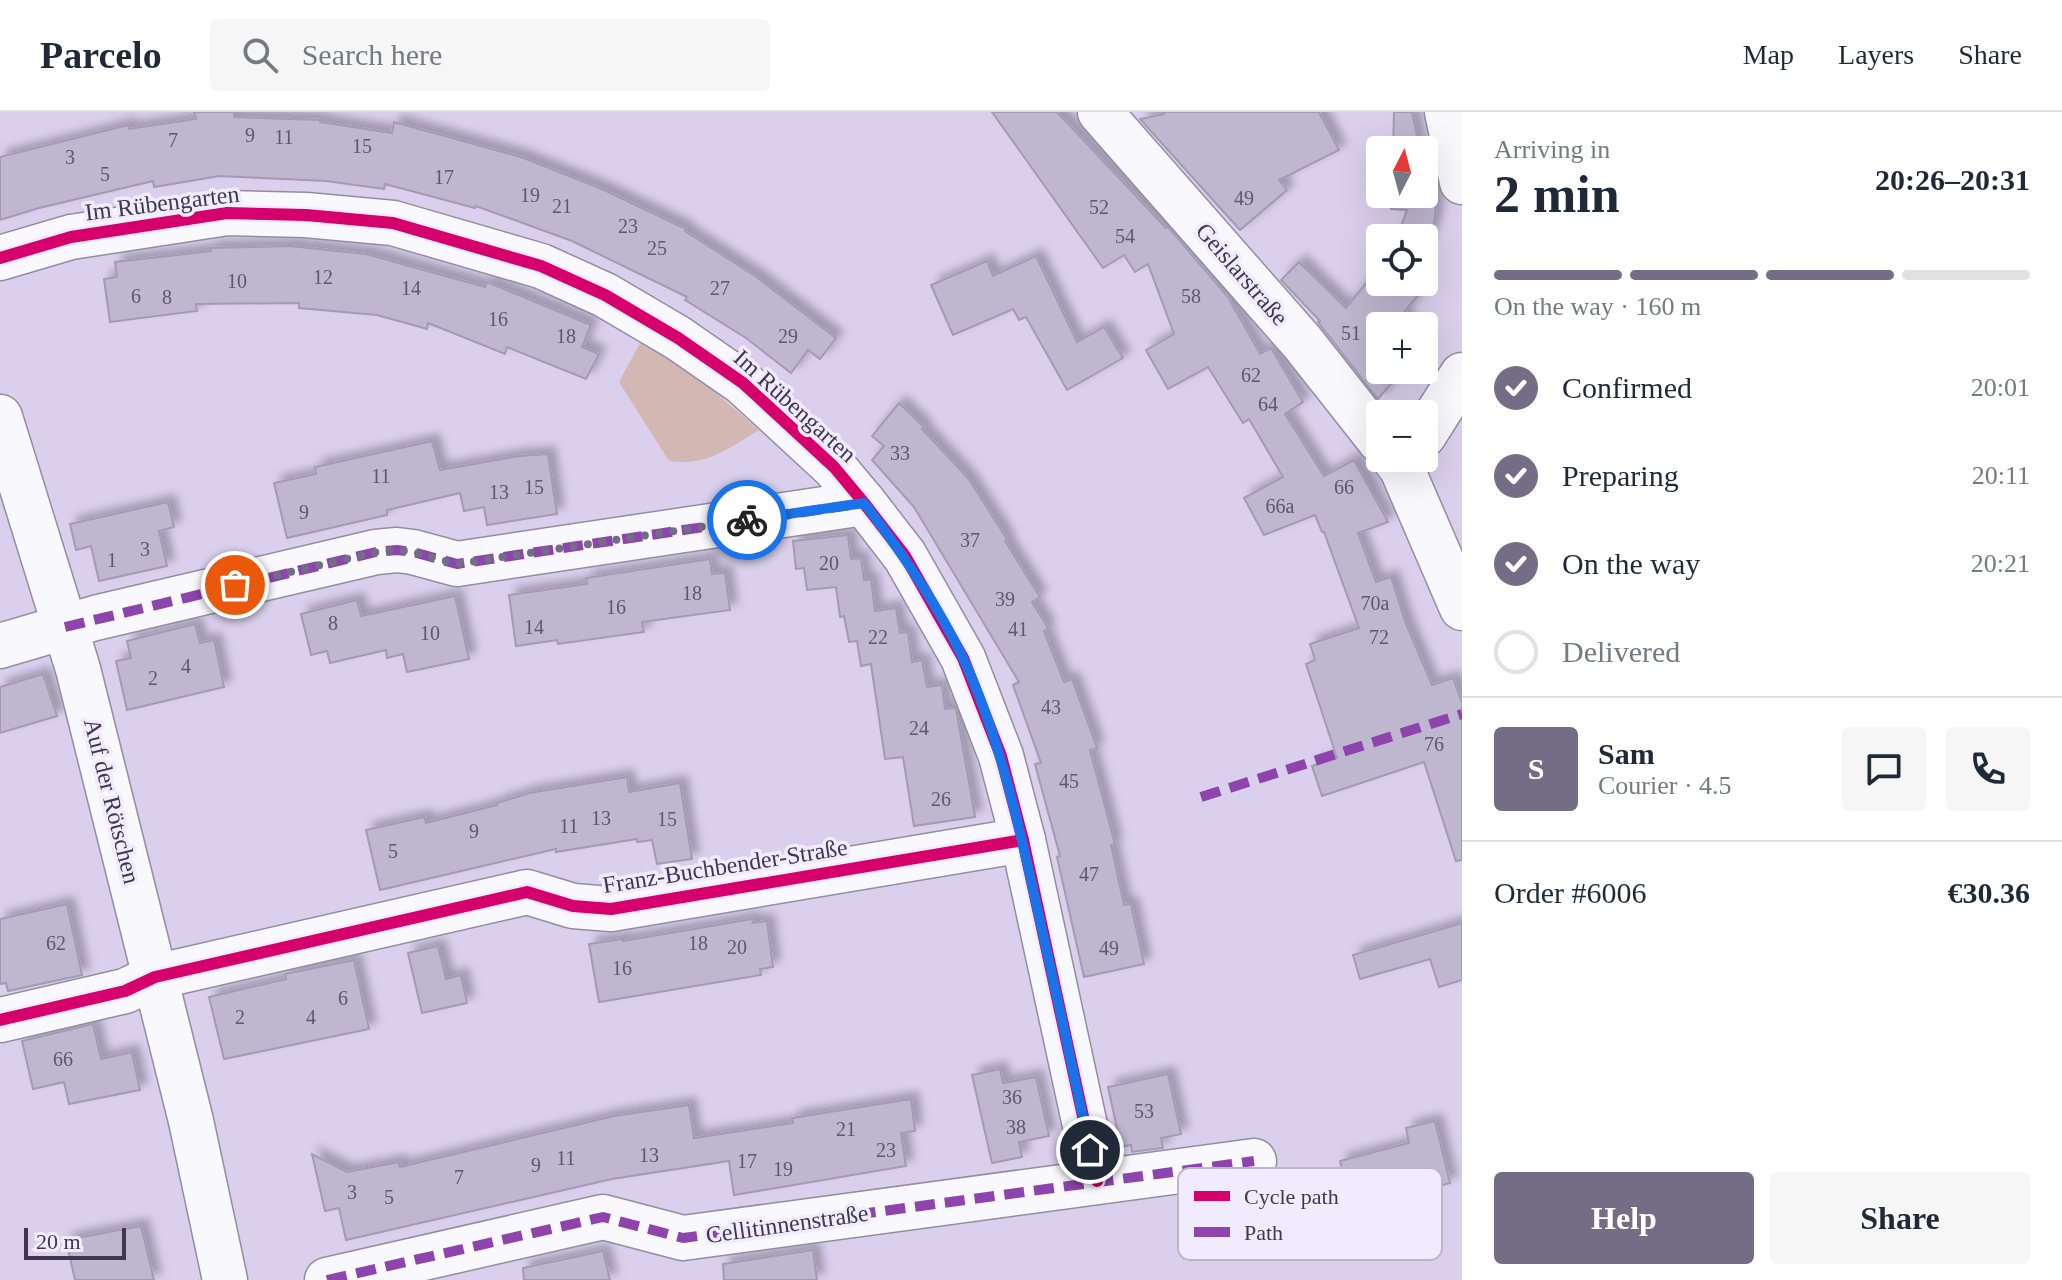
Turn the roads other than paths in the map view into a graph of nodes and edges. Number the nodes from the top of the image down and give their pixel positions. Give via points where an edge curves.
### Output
1 (1100, 112) edge
2 (1447, 112) edge
3 (1462, 182) edge
4 (0, 258) edge
5 (1462, 375) edge
6 (1438, 406) edge
7 (1366, 412) edge
8 (0, 417) edge
9 (1410, 472) edge
10 (864, 503) junction
11 (1462, 608) edge
12 (65, 627) junction
13 (0, 646) edge
14 (1023, 840) junction
15 (155, 977) junction
16 (0, 1020) edge
17 (1254, 1161) dead end
18 (1199, 1168) edge
19 (1178, 1171) edge
20 (1097, 1181) junction
21 (225, 1280) edge
22 (327, 1280) edge

1 - 7 street, Geislarstraße
2 - 3 street
4 - 10 street, Im Rübengarten via 71,237 227,213 393,223 472,245 541,266 605,295 678,338 743,383 834,467
5 - 6 street
8 - 12 street, Auf der Rötschen
9 - 11 street, Geislarstraße
10 - 12 street via 457,564 413,552 376,552
10 - 14 street, Im Rübengarten via 905,556 963,658 1001,756
12 - 13 street
12 - 15 street, Auf der Rötschen
14 - 15 street, Franz-Buchbender-Straße via 611,909 573,906 527,892
14 - 20 street, Im Rübengarten
15 - 16 street via 125,991
15 - 21 street, Auf der Rötschen
17 - 18 street, Cellitinnenstraße
19 - 20 street, Cellitinnenstraße
20 - 22 street, Cellitinnenstraße via 683,1238 603,1217

